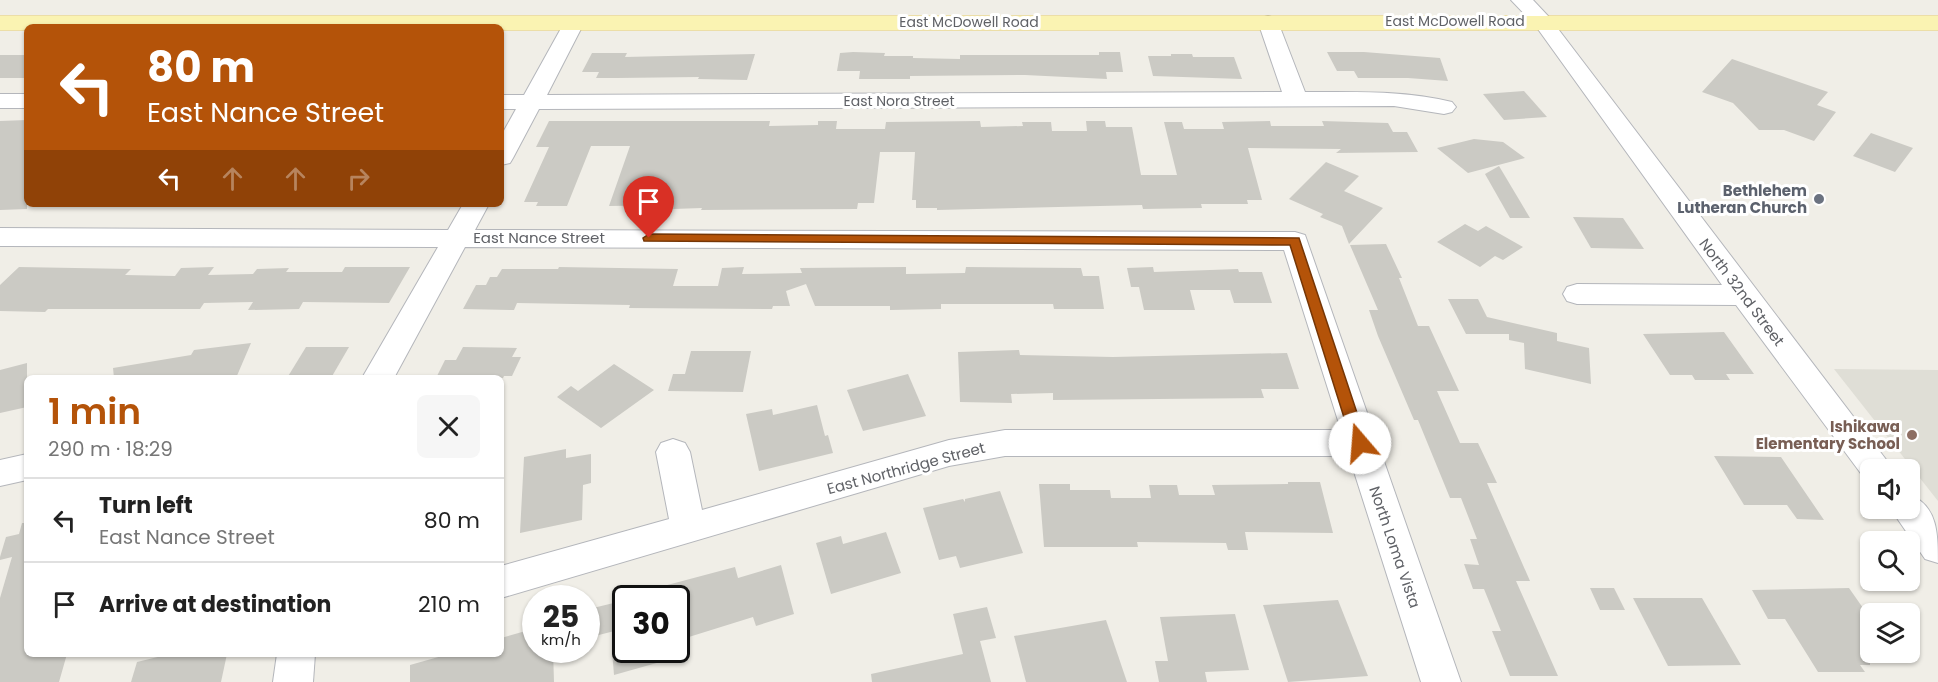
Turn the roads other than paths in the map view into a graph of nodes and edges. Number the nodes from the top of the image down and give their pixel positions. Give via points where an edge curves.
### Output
1 (1521, 0) edge
2 (1542, 21) junction
3 (1268, 22) junction
4 (0, 23) edge
5 (574, 23) junction
6 (1938, 23) edge
7 (1296, 100) junction
8 (0, 101) edge
9 (24, 101) edge
10 (504, 102) edge
11 (532, 102) junction
12 (1444, 107) dead end
13 (504, 153) edge
14 (474, 207) edge
15 (0, 237) edge
16 (457, 237) junction
17 (1295, 241) joint
18 (1578, 294) dead end
19 (1744, 295) junction
20 (380, 375) edge
21 (1360, 443) junction
22 (673, 452) dead end
23 (1869, 459) edge
24 (24, 468) edge
25 (0, 473) edge
26 (1916, 519) edge
27 (688, 528) junction
28 (1938, 548) edge
29 (504, 581) edge
30 (296, 657) edge
31 (293, 682) edge
32 (1441, 682) edge

1 - 2 street, North 32nd Street
2 - 3 main road, East McDowell Road
2 - 6 main road, East McDowell Road
2 - 19 street, North 32nd Street
3 - 5 main road, East McDowell Road
3 - 7 street
4 - 5 main road, East McDowell Road
5 - 11 street
7 - 11 street, East Nora Street
7 - 12 street, East Nora Street via 1394,99
8 - 9 street
10 - 11 street, East Nora Street
11 - 13 street
14 - 16 street
15 - 16 street, East Nance Street
16 - 17 street, East Nance Street
16 - 20 street
17 - 21 street, North Loma Vista
18 - 19 street
19 - 23 street, North 32nd Street
21 - 27 street, East Northridge Street via 1005,443 949,453
21 - 32 street, North Loma Vista
22 - 27 street
24 - 25 street
26 - 28 street
27 - 29 street, East Northridge Street
30 - 31 street

